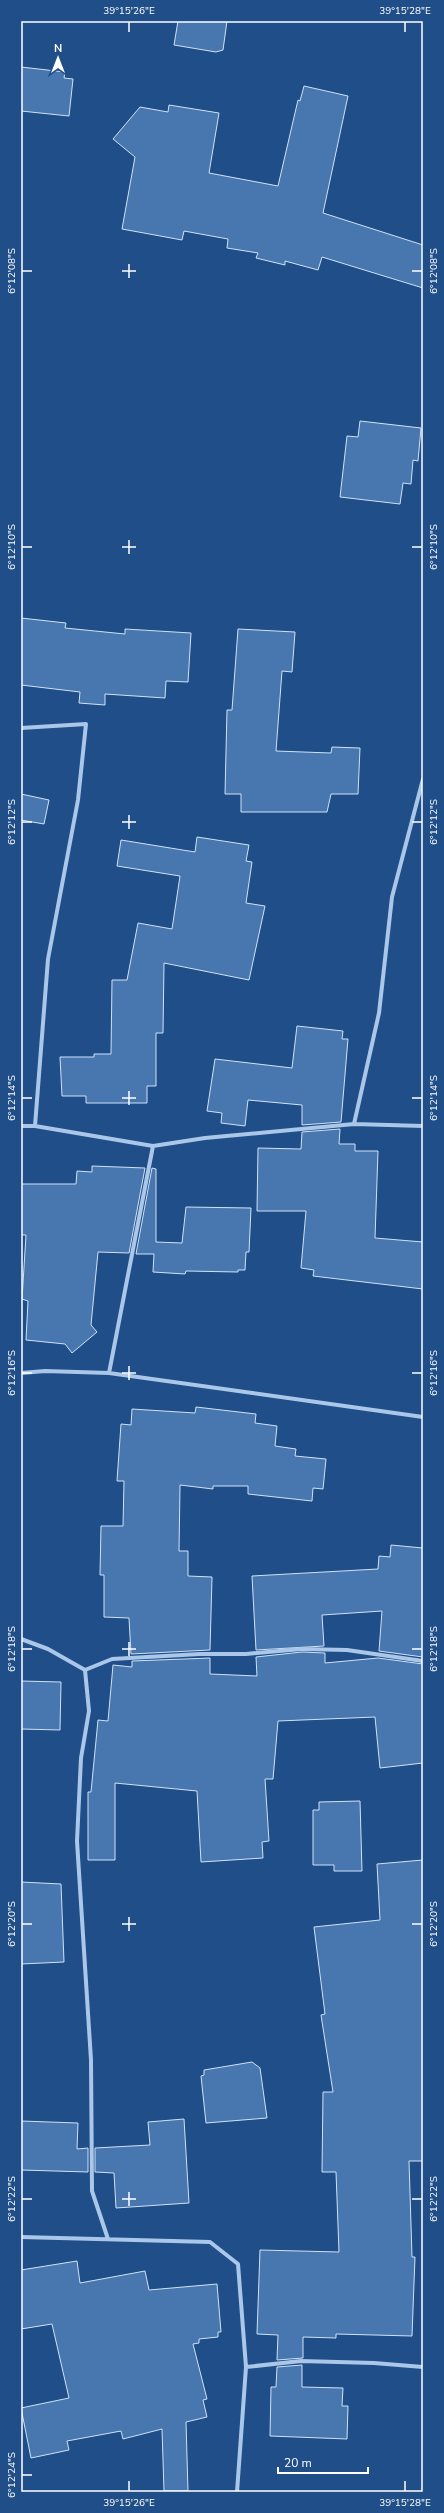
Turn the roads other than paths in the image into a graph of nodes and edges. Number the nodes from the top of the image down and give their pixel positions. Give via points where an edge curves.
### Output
1 (21, 728) edge
2 (423, 779) edge
3 (354, 1124) junction
4 (21, 1126) edge
5 (35, 1126) junction
6 (423, 1126) edge
7 (153, 1146) junction
8 (21, 1373) edge
9 (109, 1373) junction
10 (423, 1416) edge
11 (21, 1639) edge
12 (423, 1661) edge
13 (85, 1670) junction
14 (21, 2237) edge
15 (108, 2239) junction
16 (423, 2367) edge
17 (246, 2368) junction
18 (237, 2492) edge

1 - 5 street via 86,724 78,800 48,959
2 - 3 street via 392,897 380,1013
3 - 6 street
3 - 7 street via 205,1138
4 - 5 street
5 - 7 street
7 - 9 street
8 - 9 street
9 - 10 street
11 - 13 street via 48,1648
12 - 13 street via 347,1650 302,1649 246,1654 112,1659
13 - 15 street via 89,1712 81,1758 77,1841 91,2060 92,2191
14 - 15 street
15 - 17 street via 210,2242 238,2264
16 - 17 street via 374,2362 301,2361
17 - 18 street

